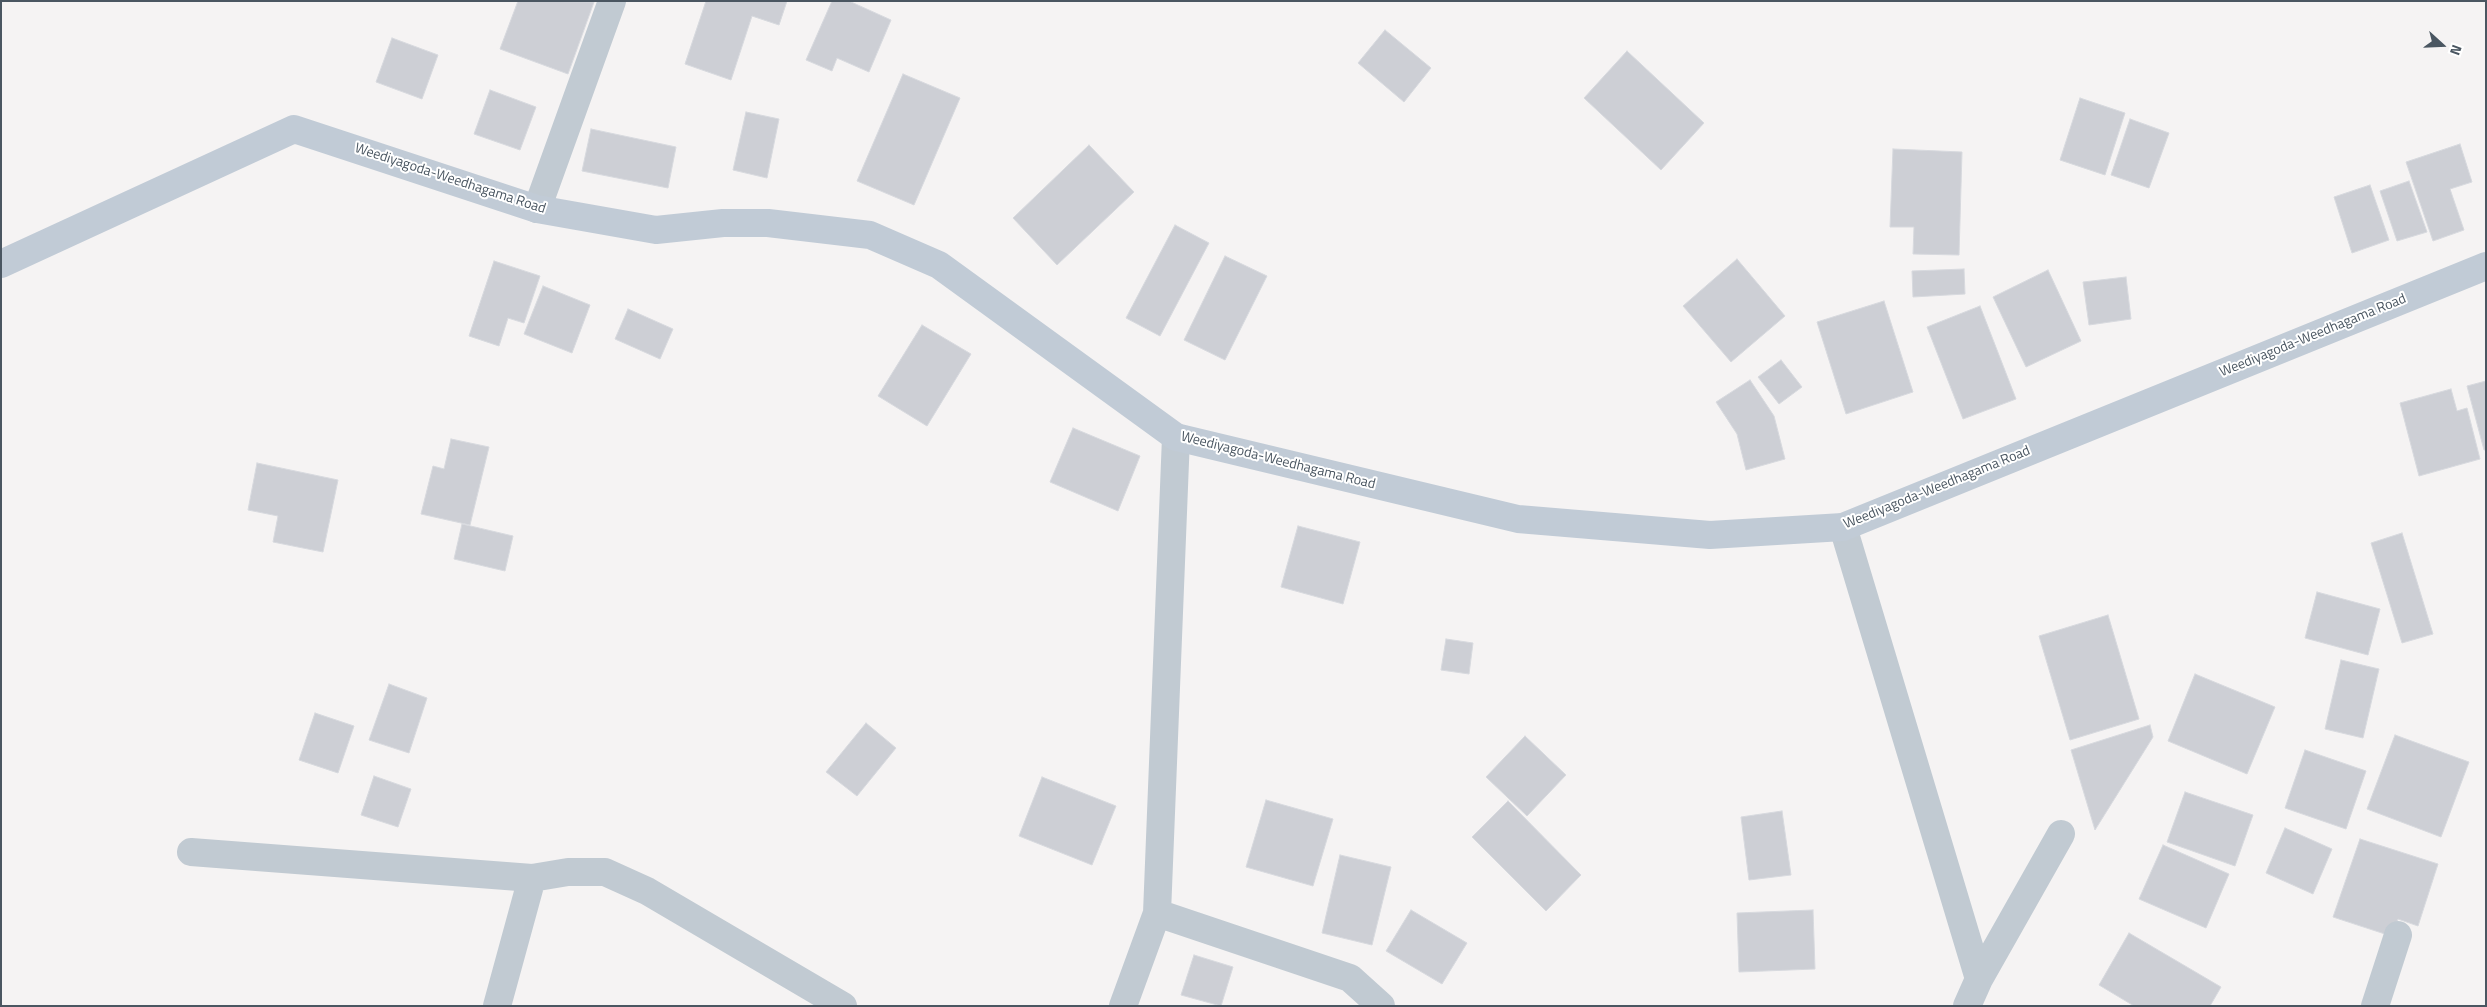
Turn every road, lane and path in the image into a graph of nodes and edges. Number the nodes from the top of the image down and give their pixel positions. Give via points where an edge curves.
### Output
1 (612, 1) edge
2 (537, 209) junction
3 (1, 264) edge
4 (2486, 266) edge
5 (1176, 437) junction
6 (1843, 526) junction
7 (2061, 834) dead end
8 (191, 852) dead end
9 (532, 878) junction
10 (1157, 913) junction
11 (2398, 935) dead end
12 (1979, 979) junction
13 (497, 1006) edge
14 (843, 1006) edge
15 (1123, 1006) edge
16 (1381, 1006) edge
17 (1967, 1006) edge
18 (2375, 1006) edge

1 - 2 street
2 - 3 street, Weediyagoda-Weedhagama Road via 294,129
2 - 5 street, Weediyagoda-Weedhagama Road via 656,230 723,223 768,223 870,235 939,265
4 - 6 street, Weediyagoda-Weedhagama Road
5 - 6 street, Weediyagoda-Weedhagama Road via 1518,518 1710,534
5 - 10 street
6 - 12 street
7 - 12 street
8 - 9 street
9 - 13 street
9 - 14 street via 568,872 605,872 647,891
10 - 15 street
10 - 16 street via 1350,978
11 - 18 street
12 - 17 street

